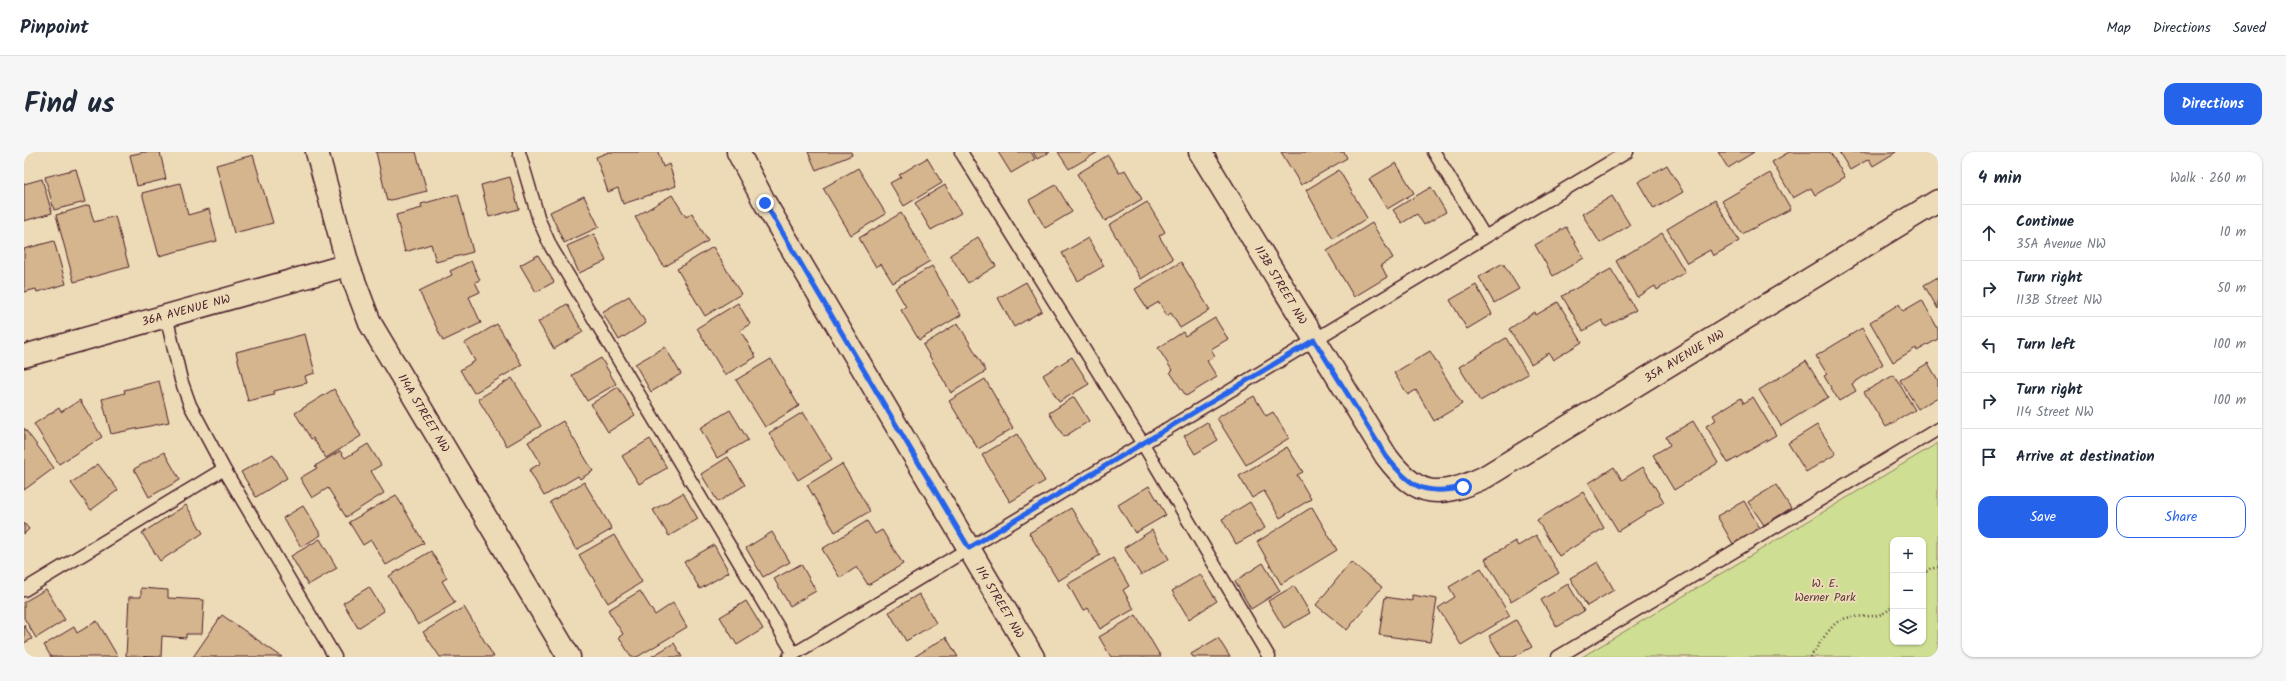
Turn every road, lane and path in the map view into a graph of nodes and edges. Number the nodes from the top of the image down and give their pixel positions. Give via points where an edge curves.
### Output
1 (317, 152) edge
2 (519, 152) edge
3 (738, 152) edge
4 (961, 152) edge
5 (1200, 152) edge
6 (1434, 152) edge
7 (1627, 152) edge
8 (1938, 201) edge
9 (1485, 237) junction
10 (348, 265) junction
11 (166, 315) junction
12 (1314, 340) junction
13 (24, 356) edge
14 (1938, 429) edge
15 (1143, 444) junction
16 (224, 469) junction
17 (1423, 489) joint
18 (969, 548) junction
19 (1938, 567) edge
20 (1924, 573) edge
21 (24, 590) edge
22 (1890, 607) edge
23 (791, 655) edge
24 (335, 657) edge
25 (569, 657) edge
26 (1034, 657) edge
27 (1269, 657) edge
28 (1558, 657) edge
29 (1810, 657) edge

1 - 10 street, 114A STREET NW
2 - 23 lane via 539,220 551,247
3 - 18 street, 114 STREET NW via 765,203
4 - 15 lane
5 - 12 street, 113B STREET NW
6 - 9 lane
7 - 9 lane
8 - 17 street, 35A AVENUE NW via 1485,477 1463,487 1443,491
9 - 12 lane
10 - 11 street, 36A AVENUE NW
10 - 25 street, 114A STREET NW via 370,323
11 - 13 street, 36A AVENUE NW
11 - 16 lane via 181,380 190,405
12 - 15 lane
12 - 17 street, 113B STREET NW via 1386,456 1399,473
14 - 28 lane
15 - 18 lane
15 - 27 lane
16 - 21 lane
16 - 24 lane
18 - 23 lane
18 - 26 street, 114 STREET NW
19 - 20 path
22 - 29 path via 1875,617 1847,618 1838,622

